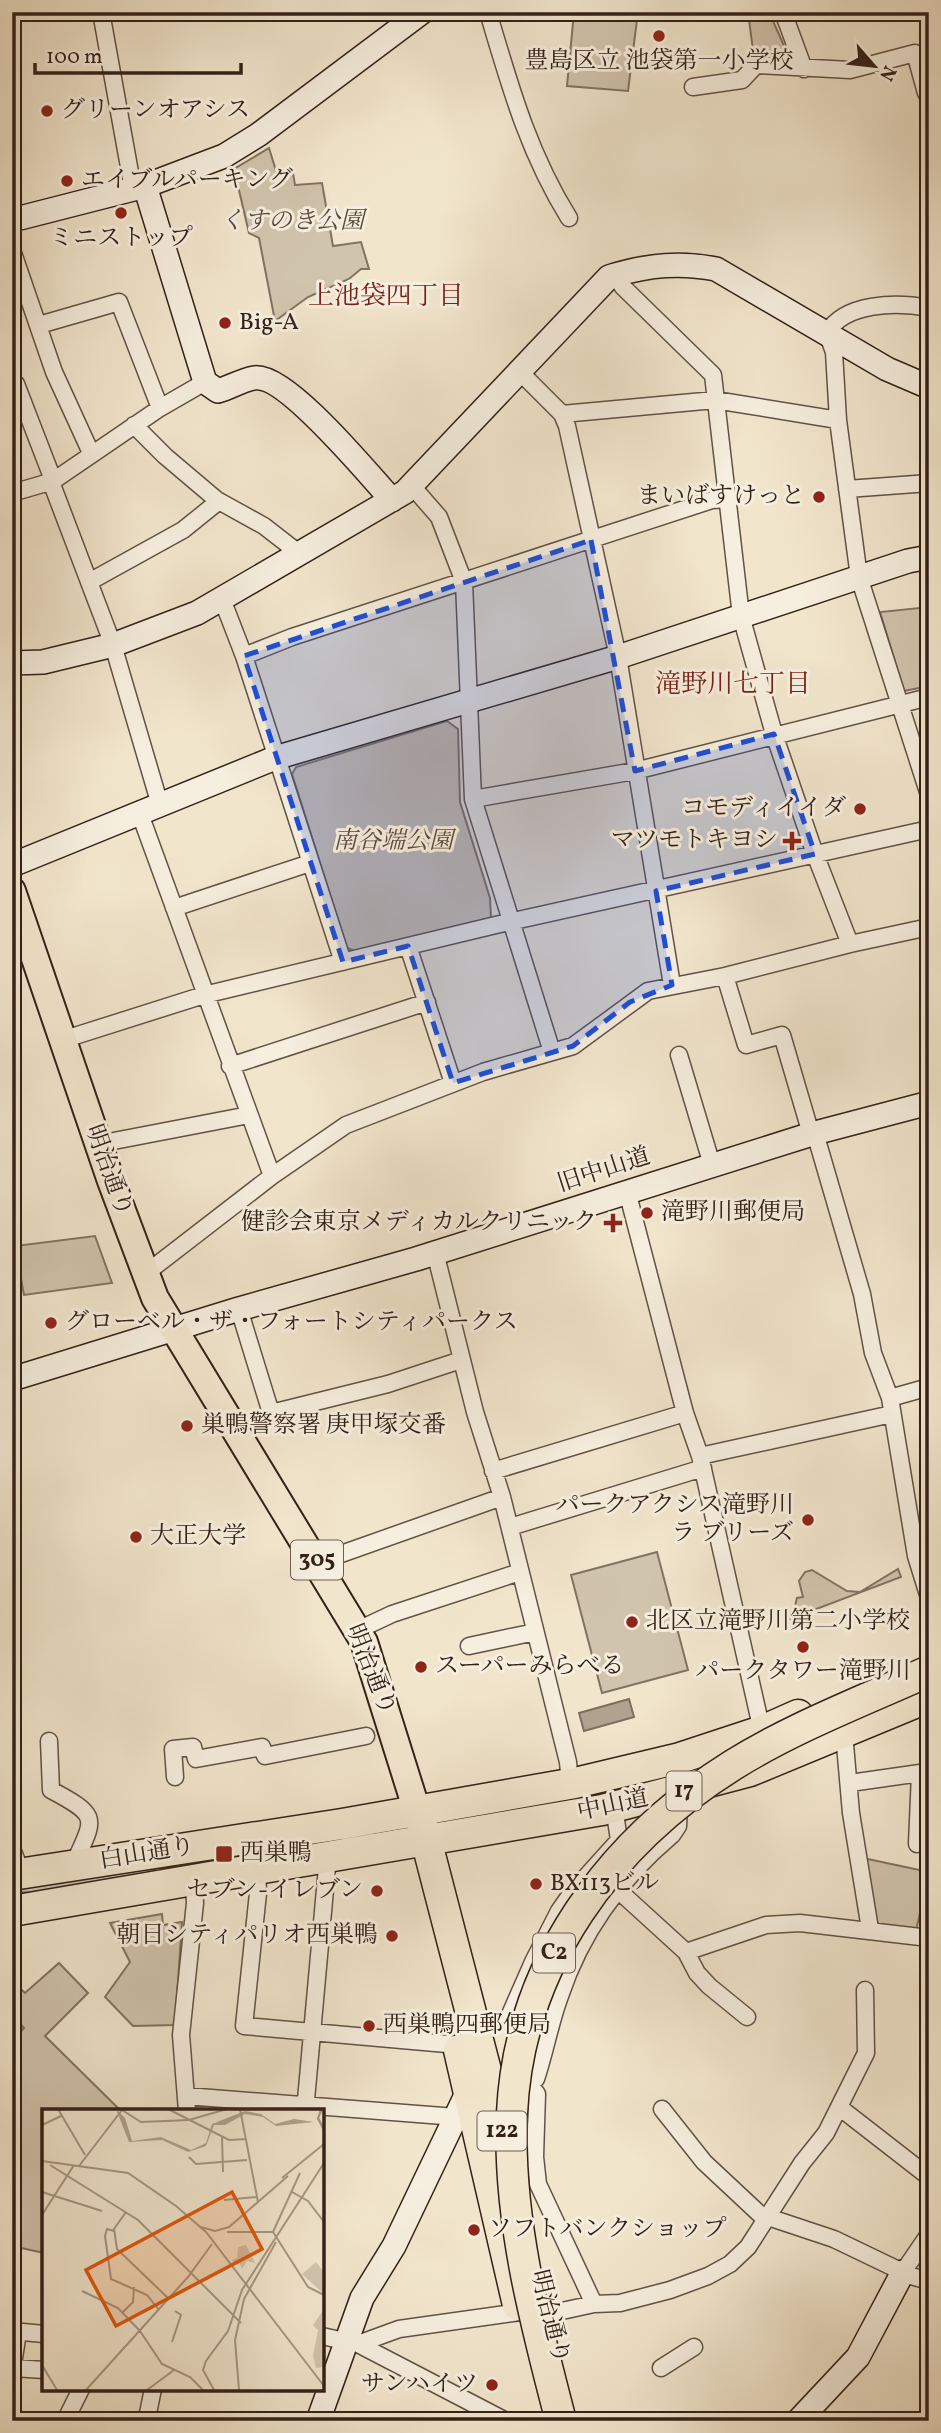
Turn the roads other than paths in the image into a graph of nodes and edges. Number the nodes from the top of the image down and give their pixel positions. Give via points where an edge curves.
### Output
1 (102, 12) edge
2 (422, 12) edge
3 (488, 12) edge
4 (783, 12) edge
5 (804, 69) junction
6 (693, 87) dead end
7 (929, 92) edge
8 (139, 188) junction
9 (569, 218) dead end
10 (12, 220) edge
11 (12, 250) edge
12 (615, 275) junction
13 (929, 308) edge
14 (39, 326) junction
15 (827, 333) junction
16 (521, 373) junction
17 (205, 382) junction
18 (12, 385) edge
19 (929, 387) edge
20 (715, 400) junction
21 (160, 408) junction
22 (562, 414) junction
23 (838, 420) junction
24 (134, 425) junction
25 (91, 453) junction
26 (52, 481) junction
27 (929, 483) edge
28 (412, 486) junction
29 (847, 489) junction
30 (12, 493) edge
31 (727, 499) junction
32 (392, 500) junction
33 (219, 501) junction
34 (591, 541) junction
35 (300, 554) junction
36 (929, 557) edge
37 (859, 577) junction
38 (89, 582) junction
39 (464, 582) junction
40 (222, 599) junction
41 (741, 616) junction
42 (113, 646) junction
43 (244, 656) junction
44 (618, 657) junction
45 (12, 663) edge
46 (929, 697) edge
47 (470, 700) junction
48 (898, 705) junction
49 (774, 734) junction
50 (275, 758) junction
51 (635, 771) junction
52 (929, 795) edge
53 (473, 799) junction
54 (150, 809) junction
55 (929, 829) edge
56 (815, 854) junction
57 (310, 863) junction
58 (12, 865) edge
59 (12, 891) edge
60 (656, 891) junction
61 (174, 908) junction
62 (510, 922) junction
63 (929, 927) edge
64 (12, 944) edge
65 (850, 944) junction
66 (408, 946) junction
67 (343, 962) junction
68 (725, 976) junction
69 (672, 985) junction
70 (204, 995) junction
71 (427, 1002) junction
72 (62, 1040) junction
73 (552, 1052) junction
74 (679, 1055) dead end
75 (230, 1066) junction
76 (453, 1083) junction
77 (929, 1103) edge
78 (249, 1115) junction
79 (813, 1133) junction
80 (98, 1144) junction
81 (712, 1165) junction
82 (272, 1176) junction
83 (627, 1191) junction
84 (435, 1252) junction
85 (145, 1274) junction
86 (239, 1309) junction
87 (167, 1331) junction
88 (461, 1360) junction
89 (12, 1379) edge
90 (929, 1387) edge
91 (891, 1406) junction
92 (685, 1413) junction
93 (702, 1462) junction
94 (493, 1471) junction
95 (502, 1497) junction
96 (510, 1528) junction
97 (311, 1565) junction
98 (520, 1572) junction
99 (929, 1598) edge
100 (358, 1630) junction
101 (535, 1632) junction
102 (469, 1646) dead end
103 (929, 1656) edge
104 (929, 1673) edge
105 (929, 1698) edge
106 (762, 1731) junction
107 (844, 1733) junction
108 (366, 1736) dead end
109 (49, 1741) dead end
110 (175, 1777) dead end
111 (850, 1783) junction
112 (570, 1784) junction
113 (680, 1792) junction
114 (446, 1804) joint
115 (614, 1807) junction
116 (408, 1812) junction
117 (417, 1843) junction
118 (917, 1844) dead end
119 (328, 1856) junction
120 (73, 1866) junction
121 (593, 1867) junction
122 (257, 1869) junction
123 (15, 1874) edge
124 (194, 1881) junction
125 (618, 1890) junction
126 (50, 1904) junction
127 (12, 1911) edge
128 (870, 1929) junction
129 (929, 1938) edge
130 (686, 1952) junction
131 (524, 1986) junction
132 (865, 1990) dead end
133 (561, 1993) junction
134 (747, 2017) dead end
135 (313, 2032) junction
136 (466, 2037) junction
137 (529, 2084) junction
138 (473, 2102) junction
139 (186, 2104) edge
140 (305, 2107) edge
141 (839, 2107) junction
142 (662, 2109) dead end
143 (929, 2178) edge
144 (767, 2219) junction
145 (929, 2234) edge
146 (903, 2272) junction
147 (929, 2281) edge
148 (594, 2304) junction
149 (534, 2313) junction
150 (15, 2331) edge
151 (42, 2334) edge
152 (324, 2336) edge
153 (353, 2343) junction
154 (694, 2347) dead end
155 (661, 2368) dead end
156 (13, 2369) edge
157 (42, 2370) edge
158 (80, 2391) edge
159 (153, 2391) edge
160 (471, 2414) edge
161 (147, 2418) dead end
162 (65, 2421) edge
163 (318, 2421) edge
164 (506, 2421) edge
165 (546, 2421) edge
166 (563, 2421) edge
167 (575, 2421) edge
168 (798, 2421) edge

1 - 8 street
2 - 8 street via 240,147
3 - 9 street via 526,136
4 - 5 street
5 - 6 street via 756,65 742,80
5 - 7 street via 850,70 915,53
8 - 10 street
8 - 17 street
11 - 14 street
12 - 15 street via 656,265 716,269
12 - 16 street
12 - 20 street via 713,375
13 - 15 street via 902,303 844,314
14 - 21 street via 119,302
14 - 25 street via 54,372
15 - 19 street via 887,369
15 - 23 street via 834,352
16 - 22 street
16 - 28 street
17 - 21 street
17 - 32 street via 218,391 254,378 279,386 298,399
18 - 26 street via 16,384
20 - 22 street
20 - 23 street
20 - 31 street
21 - 24 street
22 - 34 street
23 - 29 street
24 - 25 street
24 - 33 street
25 - 26 street
26 - 30 street
26 - 38 street
27 - 29 street
28 - 32 street
28 - 39 street via 439,517
29 - 37 street
31 - 34 street
31 - 41 street
32 - 35 street
33 - 35 street via 264,526
33 - 38 street via 183,530
34 - 39 street
34 - 44 street
35 - 40 street
36 - 37 street
37 - 41 street
37 - 48 street
38 - 42 street
39 - 43 street
39 - 47 street
40 - 42 street
40 - 43 street
41 - 44 street
41 - 49 street
42 - 45 street via 43,662
42 - 54 street
43 - 50 street
44 - 47 street
44 - 51 street
46 - 48 street
47 - 50 street
47 - 53 street
48 - 49 street
48 - 52 street
49 - 51 street
49 - 56 street
50 - 54 street
50 - 57 street
51 - 53 street
51 - 60 street
53 - 62 street
54 - 58 street
54 - 61 street
55 - 56 street
56 - 60 street
56 - 65 street
57 - 61 street
57 - 67 street
59 - 72 main road, 明治通り / 305
60 - 62 street
60 - 69 street
61 - 70 street
62 - 66 street
62 - 73 street
63 - 65 street
64 - 87 main road, 明治通り / 305 via 131,1283
65 - 68 street
66 - 67 street
66 - 71 street
67 - 70 street
68 - 69 street
68 - 79 street via 746,1045 782,1035
69 - 73 street via 648,991 573,1046
70 - 72 street
70 - 75 street
71 - 75 street
71 - 76 street
72 - 80 main road, 明治通り / 305
73 - 76 street
74 - 81 street
75 - 78 street
76 - 82 street via 346,1125
77 - 79 street, 旧中山道
78 - 80 street
78 - 82 street
79 - 81 street, 旧中山道
79 - 91 street
80 - 85 main road, 明治通り / 305
81 - 83 street, 旧中山道
82 - 85 street
83 - 84 street, 旧中山道
83 - 92 street
84 - 86 street, 旧中山道
84 - 88 street
85 - 87 main road, 明治通り / 305
86 - 87 street, 旧中山道
86 - 88 street via 271,1413 388,1384
87 - 89 street, 旧中山道
87 - 97 main road, 明治通り / 305
88 - 94 street
90 - 91 street
91 - 93 street
91 - 99 street via 916,1556
92 - 93 street
92 - 94 street
93 - 96 street
93 - 106 street
94 - 95 street
95 - 96 street
95 - 97 street
96 - 98 street
97 - 100 main road, 明治通り / 305
97 - 116 main road, 明治通り / 305 via 356,1660
98 - 100 street via 392,1614
98 - 101 street
100 - 116 main road, 明治通り / 305 via 388,1710
101 - 102 street
101 - 112 street
103 - 106 highway, 中山道 / 17
104 - 166 highway, C2, bridge via 782,1742 708,1786 617,1865 585,1906 562,1947 526,2043 516,2129 529,2269
105 - 107 highway, 中山道 / 17
106 - 112 highway, 中山道 / 17 via 680,1758
107 - 111 street
107 - 113 highway, 中山道 / 17 via 750,1771
108 - 110 street via 265,1756 262,1747 196,1759 193,1747 173,1749
109 - 120 street via 51,1790 89,1815 91,1825
111 - 118 street via 920,1773
111 - 128 street
112 - 114 highway, 中山道 / 17
113 - 115 highway, 中山道 / 17
113 - 125 street via 678,1826
114 - 116 highway, 白山通り / 17
115 - 117 highway, 中山道 / 17
115 - 121 street via 619,1840
116 - 117 highway, 明治通り / 122
116 - 120 highway, 白山通り / 17
117 - 119 highway, 白山通り / 17
117 - 136 highway, 明治通り / 122
119 - 122 highway, 白山通り / 17
119 - 135 street
120 - 123 highway, 白山通り / 17
121 - 125 street
121 - 131 street via 559,1911
122 - 124 highway, 白山通り / 17
122 - 135 street via 244,2026
123 - 126 highway
124 - 126 highway, 白山通り / 17
124 - 139 street via 181,2035
125 - 130 street
125 - 133 street via 585,1939
126 - 127 highway, 白山通り / 17
128 - 129 street
128 - 130 street via 766,1925
130 - 134 street via 709,1986
131 - 133 street
131 - 136 street via 508,2019
132 - 141 street via 866,2053
133 - 137 street via 536,2079
135 - 136 street
135 - 140 street
136 - 138 highway, 明治通り / 122
137 - 138 street
137 - 148 street via 537,2094 538,2184
138 - 140 street
138 - 149 highway, 明治通り / 122
138 - 153 street via 362,2298
139 - 140 street
141 - 143 street
141 - 144 street
142 - 144 street via 704,2162
144 - 146 street via 823,2234
144 - 148 street via 748,2247 708,2276 621,2303
145 - 146 street
146 - 147 street
146 - 168 street via 858,2357
148 - 149 street
149 - 153 street via 399,2329
149 - 165 highway, 明治通り / 122
149 - 167 highway, 明治通り / 122
150 - 151 street
150 - 156 street
152 - 153 street
153 - 160 street
153 - 163 street
154 - 155 street
156 - 157 street
158 - 162 street
159 - 161 street
160 - 164 street

